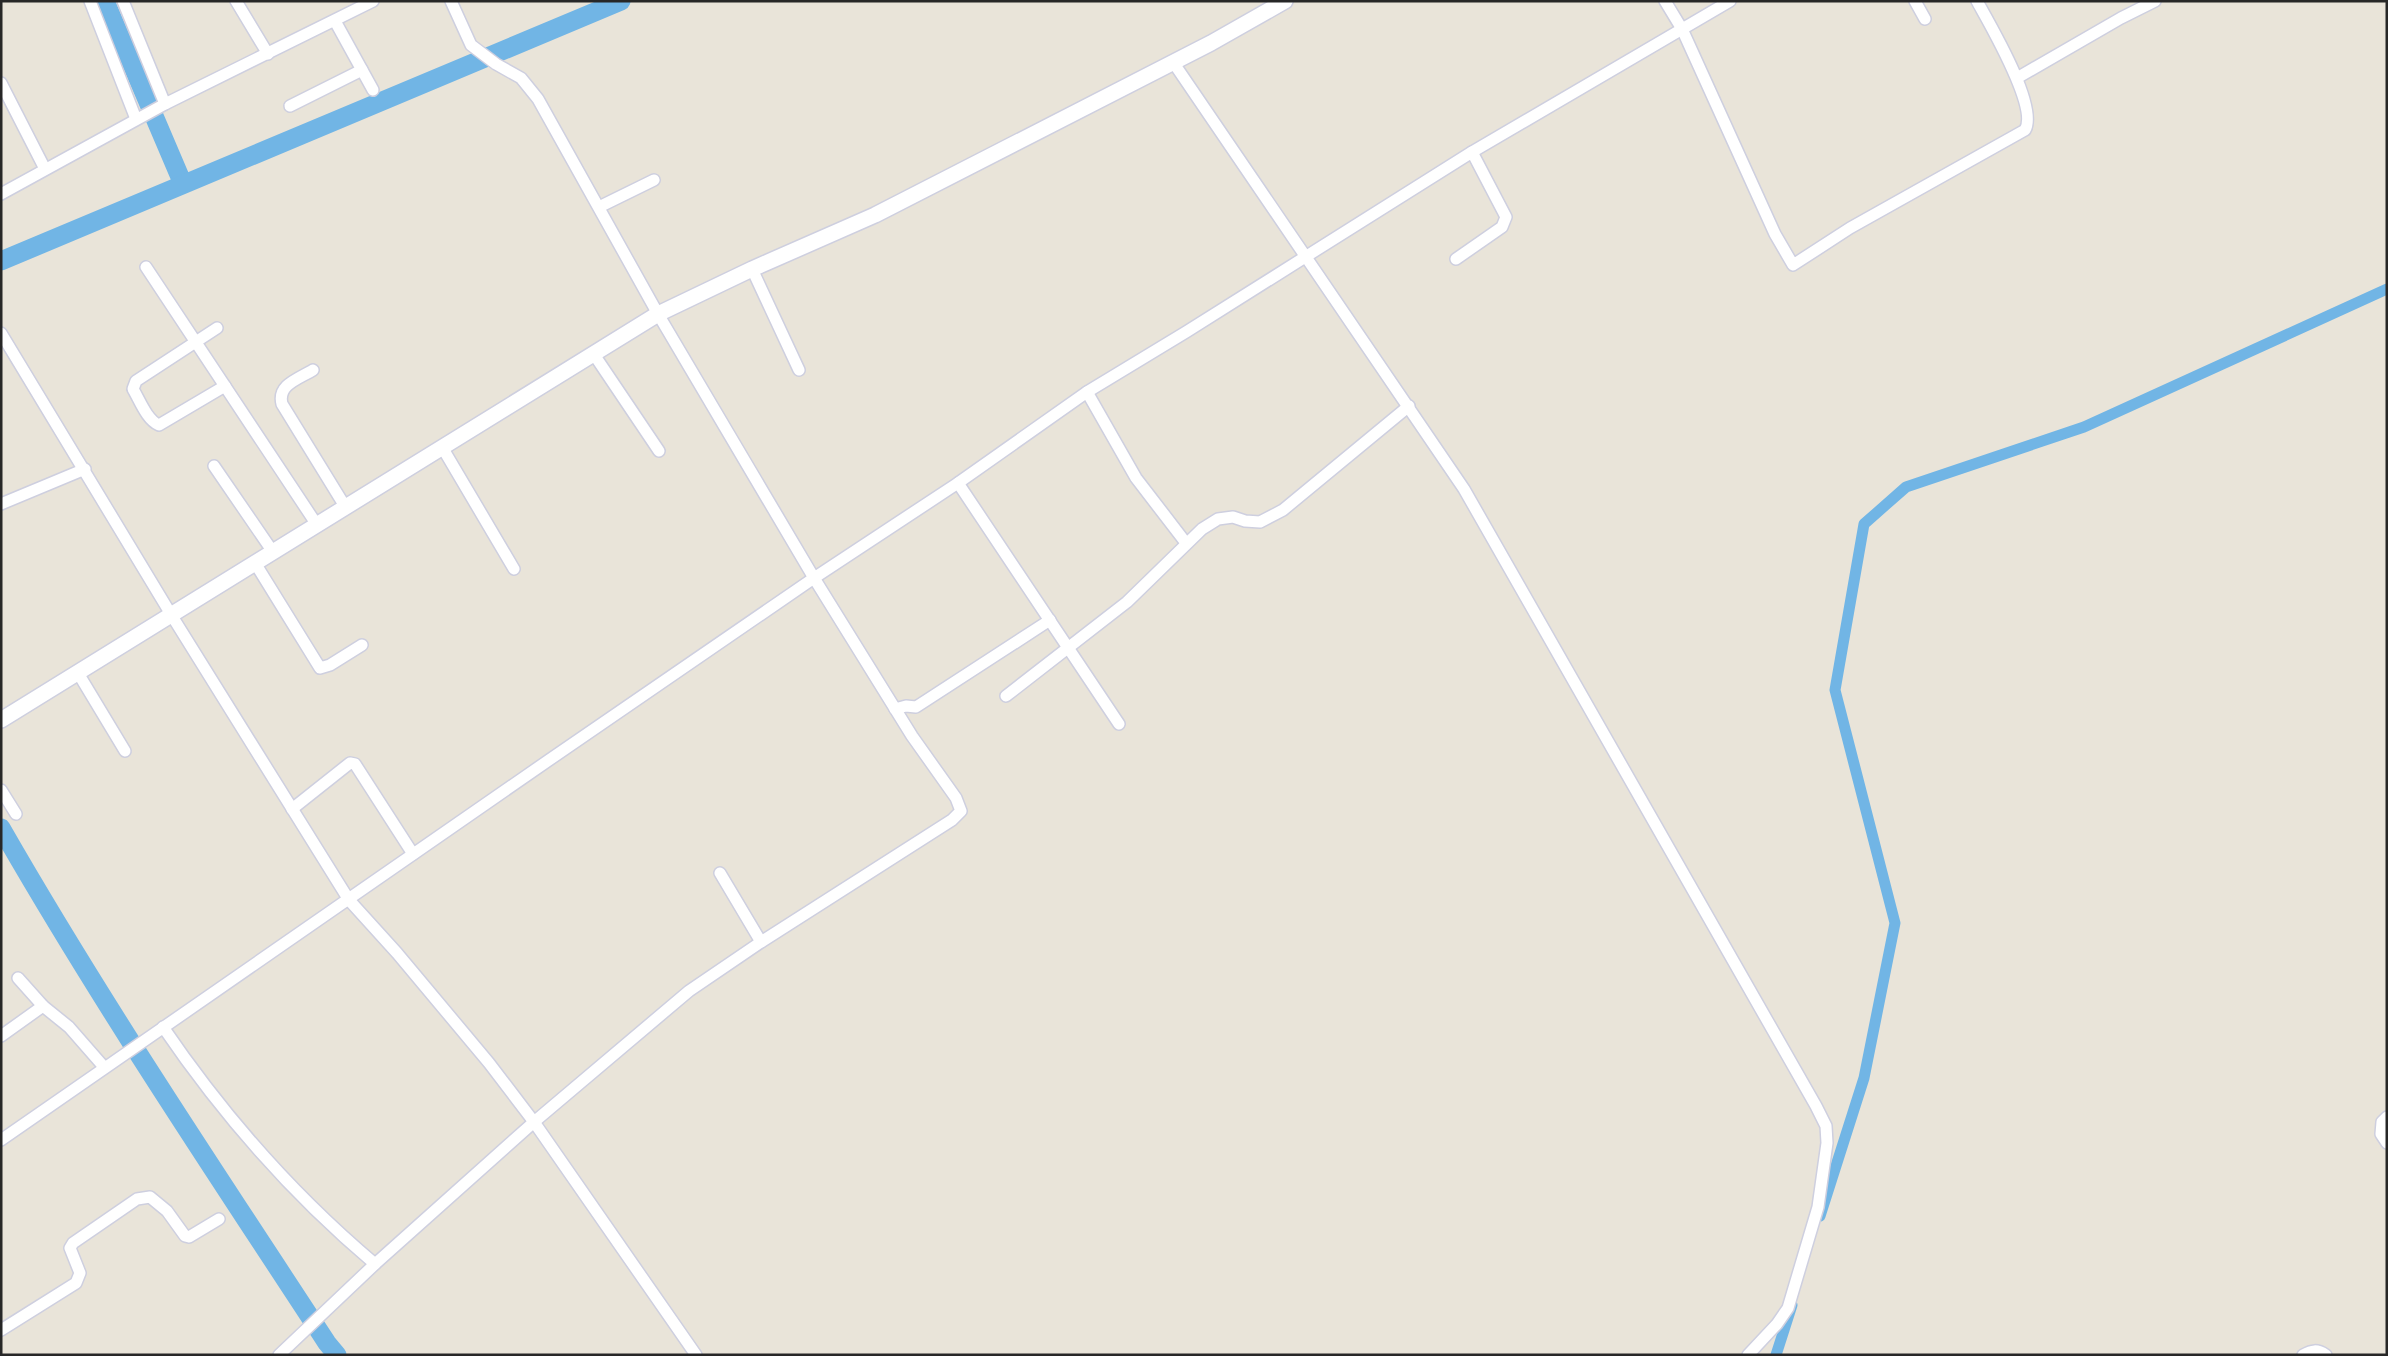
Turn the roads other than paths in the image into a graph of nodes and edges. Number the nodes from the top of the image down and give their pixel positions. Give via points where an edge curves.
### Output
1 (90, 1) edge
2 (123, 1) edge
3 (236, 1) edge
4 (373, 1) edge
5 (451, 1) edge
6 (1285, 1) edge
7 (1665, 1) edge
8 (1730, 1) edge
9 (1915, 1) edge
10 (1977, 1) edge
11 (2154, 1) edge
12 (1926, 19) dead end
13 (335, 21) junction
14 (1682, 29) junction
15 (268, 54) junction
16 (1173, 62) junction
17 (362, 70) junction
18 (2017, 78) junction
19 (1, 84) edge
20 (373, 90) dead end
21 (161, 106) junction
22 (290, 106) dead end
23 (137, 119) junction
24 (1472, 152) junction
25 (45, 169) junction
26 (654, 180) dead end
27 (1, 194) edge
28 (599, 207) junction
29 (1306, 255) junction
30 (1456, 259) dead end
31 (146, 267) dead end
32 (752, 269) junction
33 (658, 314) junction
34 (217, 328) dead end
35 (1, 333) edge
36 (195, 342) junction
37 (593, 353) junction
38 (312, 370) dead end
39 (799, 370) dead end
40 (225, 386) junction
41 (1088, 392) junction
42 (1409, 406) junction
43 (442, 447) junction
44 (659, 451) dead end
45 (214, 466) dead end
46 (85, 469) junction
47 (958, 483) junction
48 (1, 504) edge
49 (346, 508) junction
50 (318, 525) junction
51 (1186, 542) junction
52 (273, 552) junction
53 (255, 563) junction
54 (514, 569) dead end
55 (814, 578) junction
56 (172, 616) junction
57 (1050, 620) junction
58 (362, 645) dead end
59 (1068, 646) junction
60 (78, 673) junction
61 (1006, 696) dead end
62 (895, 709) junction
63 (1, 720) edge
64 (1118, 724) dead end
65 (125, 751) dead end
66 (1, 790) edge
67 (292, 809) junction
68 (16, 814) dead end
69 (413, 854) junction
70 (720, 874) dead end
71 (349, 900) junction
72 (761, 942) junction
73 (18, 978) dead end
74 (43, 1006) junction
75 (163, 1027) junction
76 (1, 1036) edge
77 (104, 1067) junction
78 (2387, 1117) edge
79 (534, 1122) junction
80 (1, 1140) edge
81 (2387, 1142) edge
82 (219, 1219) dead end
83 (375, 1264) junction
84 (1, 1330) edge
85 (279, 1355) edge
86 (696, 1355) edge
87 (1748, 1355) edge
88 (2303, 1355) edge
89 (2326, 1355) edge

1 - 23 street
2 - 21 street
3 - 15 street
4 - 13 street
5 - 28 street via 467,40 481,54 521,78 538,99
6 - 16 street
7 - 14 street
8 - 14 street
9 - 12 street
10 - 18 street
11 - 18 street
13 - 15 street
13 - 17 street
14 - 18 street via 1775,234 1793,265 1850,228 2022,133 2028,126 2028,120
14 - 24 street
15 - 21 street
16 - 29 street
16 - 32 street via 875,215
17 - 20 street
17 - 22 street
19 - 25 street
21 - 23 street
23 - 25 street
24 - 29 street
24 - 30 street via 1506,217 1502,227
25 - 27 street
26 - 28 street
28 - 33 street
29 - 41 street
29 - 42 street
31 - 36 street
32 - 33 street
32 - 39 street
33 - 37 street
33 - 55 street
34 - 36 street
35 - 46 street
36 - 40 street
36 - 40 street via 136,381 133,389 145,410 159,425
37 - 43 street
37 - 44 street
38 - 49 street via 284,387 280,392 282,404
40 - 50 street
41 - 47 street
41 - 51 street via 1136,478
42 - 51 street via 1283,510 1260,522 1233,517 1218,519
42 - 87 street via 1464,489 1519,582 1826,1126 1827,1143 1818,1207 1788,1308
43 - 49 street
43 - 54 street
45 - 52 street
46 - 48 street
46 - 56 street
47 - 55 street
47 - 57 street
49 - 50 street
50 - 52 street
51 - 59 street via 1128,602
52 - 53 street
53 - 56 street
53 - 58 street via 320,668
55 - 62 street
55 - 69 street
56 - 60 street
56 - 67 street
57 - 59 street
57 - 62 street via 916,707
59 - 61 street
59 - 64 street
60 - 63 street
60 - 65 street
62 - 72 street via 956,798 961,811 952,820
66 - 68 street
67 - 69 street via 350,764 355,764
67 - 71 street
69 - 71 street
70 - 72 street
71 - 75 street
71 - 79 street via 397,952
72 - 79 street via 689,991
73 - 74 street
74 - 76 street
74 - 77 street via 69,1027
75 - 77 street
75 - 83 street via 196,1075 247,1138 295,1191
77 - 80 street
78 - 81 street via 2382,1122 2381,1134
79 - 83 street
79 - 86 street
82 - 84 street via 188,1237 167,1211 150,1197 137,1199 73,1243 70,1248 80,1273 76,1283
83 - 85 street
88 - 89 street via 2318,1350

